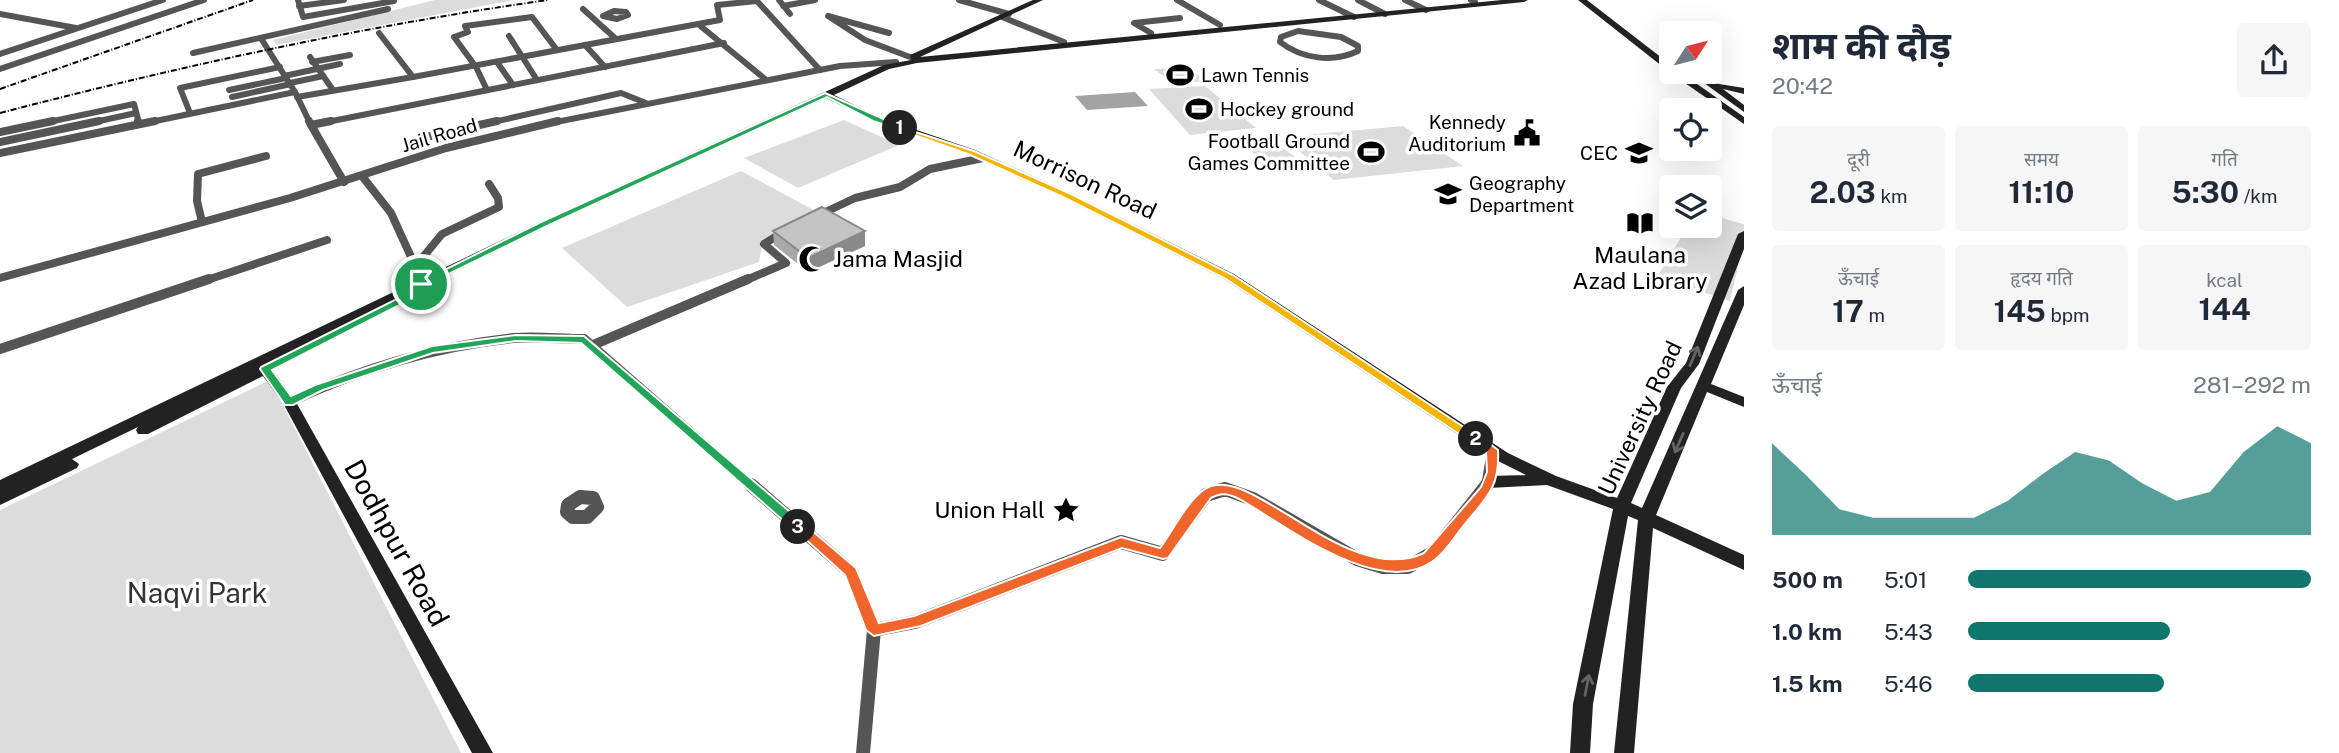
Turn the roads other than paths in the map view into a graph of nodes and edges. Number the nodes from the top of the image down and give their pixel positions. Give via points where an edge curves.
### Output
1 (163, 0) edge
2 (204, 0) edge
3 (344, 0) edge
4 (779, 0) edge
5 (815, 0) edge
6 (959, 0) edge
7 (1039, 0) edge
8 (1177, 0) edge
9 (1320, 0) edge
10 (1358, 0) edge
11 (1405, 0) edge
12 (1495, 0) edge
13 (1524, 0) edge
14 (1582, 0) edge
15 (1592, 0) edge
16 (394, 1) edge
17 (757, 1) edge
18 (1473, 1) edge
19 (298, 3) edge
20 (356, 4) edge
21 (783, 6) junction
22 (1422, 8) junction
23 (388, 9) dead end
24 (583, 9) dead end
25 (1381, 12) junction
26 (0, 13) edge
27 (790, 15) dead end
28 (1350, 15) junction
29 (1005, 16) junction
30 (625, 17) dead end
31 (1180, 18) dead end
32 (698, 24) junction
33 (1220, 25) junction
34 (79, 29) junction
35 (379, 33) dead end
36 (889, 33) dead end
37 (1151, 33) junction
38 (641, 35) junction
39 (509, 36) dead end
40 (616, 39) junction
41 (262, 40) junction
42 (1063, 42) junction
43 (724, 43) junction
44 (585, 45) junction
45 (1659, 48) edge
46 (557, 50) junction
47 (193, 53) dead end
48 (0, 54) edge
49 (350, 55) dead end
50 (524, 57) junction
51 (1318, 57) joint
52 (1659, 59) edge
53 (907, 60) junction
54 (497, 62) junction
55 (340, 64) dead end
56 (280, 67) junction
57 (476, 67) junction
58 (605, 67) junction
59 (0, 69) edge
60 (317, 69) junction
61 (820, 70) junction
62 (323, 76) junction
63 (413, 77) junction
64 (765, 79) junction
65 (537, 80) junction
66 (1691, 84) edge
67 (1700, 84) edge
68 (1709, 84) edge
69 (290, 85) junction
70 (513, 85) junction
71 (1712, 86) junction
72 (333, 90) junction
73 (487, 90) junction
74 (229, 91) junction
75 (1744, 92) edge
76 (830, 96) junction
77 (646, 103) junction
78 (566, 105) junction
79 (1744, 109) edge
80 (136, 113) junction
81 (190, 113) junction
82 (83, 114) junction
83 (579, 116) junction
84 (510, 118) junction
85 (1744, 121) edge
86 (84, 124) junction
87 (139, 124) junction
88 (311, 125) junction
89 (520, 131) junction
90 (0, 132) edge
91 (85, 135) junction
92 (426, 137) dead end
93 (0, 142) edge
94 (0, 153) edge
95 (266, 156) dead end
96 (983, 158) junction
97 (362, 176) junction
98 (344, 182) junction
99 (489, 184) dead end
100 (806, 221) edge
101 (202, 222) junction
102 (794, 227) edge
103 (1744, 234) edge
104 (327, 240) dead end
105 (414, 268) junction
106 (0, 278) edge
107 (423, 286) junction
108 (1744, 290) edge
109 (593, 345) junction
110 (0, 349) edge
111 (262, 365) junction
112 (1704, 386) junction
113 (289, 402) junction
114 (1744, 402) edge
115 (1497, 453) junction
116 (1550, 480) junction
117 (1489, 482) junction
118 (0, 487) edge
119 (0, 499) edge
120 (1622, 506) junction
121 (1646, 518) junction
122 (1744, 563) edge
123 (874, 630) junction
124 (483, 753) edge
125 (863, 753) edge
126 (1580, 753) edge
127 (1624, 753) edge

1 - 34 street
2 - 59 street
3 - 19 street
4 - 21 street
5 - 21 street
6 - 29 street
7 - 29 main road
8 - 33 street
9 - 28 street
10 - 25 street
11 - 22 street
12 - 18 main road
13 - 22 main road
14 - 52 main road
15 - 45 main road
16 - 20 street
17 - 32 street via 717,5 720,20
17 - 61 street
18 - 22 main road
19 - 20 street via 303,17
21 - 27 street
22 - 25 main road
23 - 41 street
24 - 40 street
25 - 28 main road
26 - 34 street
28 - 33 main road
28 - 53 main road
29 - 42 street
29 - 53 main road
30 - 38 street
31 - 37 street via 1134,23
32 - 38 street
32 - 43 street
33 - 37 main road
34 - 48 street
35 - 63 street
36 - 53 street via 828,16
37 - 42 main road
38 - 40 street
39 - 50 street
40 - 44 street
41 - 47 street
41 - 56 street
42 - 53 main road
43 - 58 street
43 - 64 street
44 - 46 street
44 - 58 street
46 - 50 street
46 - 57 street via 532,17 465,26 468,32 454,37
49 - 60 street via 311,60
50 - 54 street
50 - 65 street
51 - 51 street via 1286,47 1281,37 1298,32 1327,33 1358,46 1352,55
53 - 61 street, Jail Road
53 - 76 main road
54 - 57 street
54 - 70 street
55 - 60 street
56 - 69 street
56 - 74 street
57 - 63 street
57 - 73 street
58 - 65 street
60 - 62 street
60 - 69 street
61 - 64 street, Jail Road
62 - 69 street
62 - 72 street
63 - 72 street
64 - 77 street, Jail Road
65 - 70 street
66 - 85 main road
67 - 71 main road
68 - 71 main road
69 - 72 street
69 - 74 street
69 - 74 street
69 - 88 street
70 - 73 street
71 - 75 main road
71 - 79 main road
73 - 88 street
74 - 81 street
74 - 81 street via 180,88
76 - 96 main road, Morrison Road via 876,119
76 - 107 main road
77 - 78 street via 621,93
77 - 83 street, Jail Road
78 - 83 street
78 - 84 street
80 - 82 street via 134,104
80 - 86 street
80 - 87 street
81 - 87 street
82 - 86 street
82 - 90 street
83 - 89 street, Jail Road
84 - 89 street
84 - 92 street
86 - 91 street
86 - 93 street
87 - 91 street
88 - 98 street
89 - 97 street, Jail Road via 446,148
91 - 94 street
95 - 101 street via 198,174
96 - 100 street via 930,169 900,187 855,198
96 - 115 main road, Morrison Road via 1230,277
97 - 98 street, Jail Road
97 - 105 street via 391,214
98 - 101 street, Jail Road
99 - 105 street via 499,207 442,234
101 - 106 street, Jail Road
102 - 109 street via 764,244 786,263
120 -> 103 main road, University Road via 1674,387 1692,364
104 - 110 street
105 - 107 street
107 - 111 main road
108 - 112 main road
109 - 113 street via 584,339 516,338 432,350
109 - 123 street via 851,572
111 - 113 main road, Dodhpur Road
111 - 118 main road
111 - 119 main road
112 - 114 main road
112 -> 121 main road
113 - 124 main road, Dodhpur Road
115 - 116 main road, Morrison Road
115 - 117 street
116 - 117 main road
116 - 120 main road, Morrison Road
117 - 123 street via 1429,557 1414,564 1374,565 1345,555 1248,498 1230,489 1217,489 1206,495 1163,554 1121,542 915,622
120 - 121 main road, Morrison Road
126 -> 120 main road, University Road via 1583,704
121 - 122 main road, Morrison Road
121 - 127 main road
123 - 125 street

